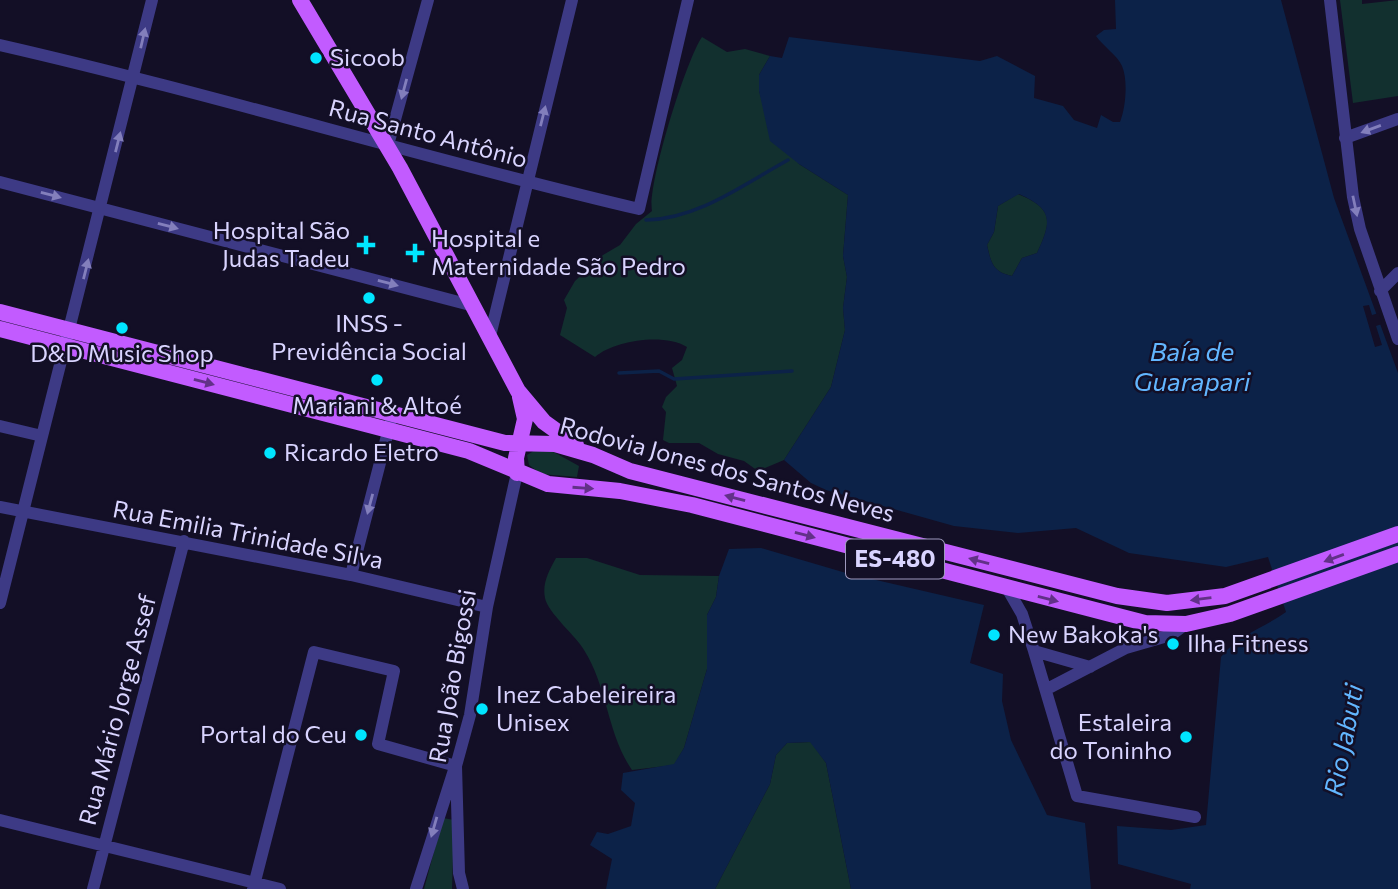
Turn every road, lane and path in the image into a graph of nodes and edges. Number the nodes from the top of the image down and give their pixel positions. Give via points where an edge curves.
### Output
1 (152, 0) edge
2 (300, 0) edge
3 (428, 0) edge
4 (572, 0) edge
5 (688, 0) edge
6 (1330, 0) edge
7 (0, 45) edge
8 (134, 76) junction
9 (1397, 120) edge
10 (1345, 138) junction
11 (387, 145) junction
12 (0, 182) edge
13 (526, 182) junction
14 (102, 208) junction
15 (1398, 273) edge
16 (1380, 291) junction
17 (474, 306) junction
18 (0, 312) edge
19 (0, 329) edge
20 (490, 336) junction
21 (69, 338) junction
22 (1398, 340) edge
23 (244, 375) junction
24 (518, 391) junction
25 (239, 392) junction
26 (393, 414) junction
27 (0, 426) edge
28 (389, 431) junction
29 (42, 436) junction
30 (521, 444) junction
31 (593, 455) junction
32 (517, 472) junction
33 (0, 507) edge
34 (23, 513) junction
35 (1398, 534) edge
36 (184, 541) junction
37 (1398, 554) edge
38 (351, 575) junction
39 (1007, 588) junction
40 (0, 603) edge
41 (487, 607) junction
42 (1186, 624) junction
43 (1034, 651) junction
44 (1090, 667) junction
45 (1046, 688) junction
46 (456, 766) junction
47 (1195, 817) dead end
48 (0, 820) edge
49 (104, 846) junction
50 (254, 886) edge
51 (93, 889) edge
52 (280, 889) edge
53 (416, 889) edge
54 (463, 889) edge

8 -> 1 street
2 - 11 main road
3 -> 11 street
13 -> 4 street
5 - 13 street, Rua Santo Antônio via 639,208
6 - 10 street
7 - 8 street, Rua Santo Antônio
8 - 11 street, Rua Santo Antônio
14 -> 8 street
9 -> 10 street
10 -> 16 street via 1355,208
11 - 13 street, Rua Santo Antônio
11 - 17 main road
12 -> 14 street
13 - 20 street
14 -> 17 street
21 -> 14 street
15 - 16 street
16 - 22 street
17 - 20 main road
18 - 21 main road, Rodovia Jones dos Santos Neves / ES-480
19 - 21 main road, Rodovia Jones dos Santos Neves / ES-480
20 - 24 main road
21 - 23 main road, Rodovia Jones dos Santos Neves / ES-480
21 -> 25 main road, Rodovia Jones dos Santos Neves / ES-480
21 - 29 street
23 - 25 main road
23 - 26 main road, Rodovia Jones dos Santos Neves / ES-480
24 - 30 main road via 524,419
24 - 31 main road via 558,434
25 - 28 main road, Rodovia Jones dos Santos Neves / ES-480
26 - 28 street
26 - 30 main road, Rodovia Jones dos Santos Neves / ES-480
27 - 29 street
28 - 32 main road, Rodovia Jones dos Santos Neves / ES-480 via 468,451
28 -> 38 street
29 - 34 street
30 - 31 main road, Rodovia Jones dos Santos Neves / ES-480 via 555,444
30 - 32 main road
35 -> 31 main road, Rodovia Jones dos Santos Neves / ES-480 via 1225,596 1167,603 1117,596 630,471
32 -> 39 main road, Rodovia Jones dos Santos Neves / ES-480 via 548,484 692,505
32 - 41 street, Rua João Bigossi
33 - 34 street, Rua Emilia Trinidade Silva
34 - 36 street, Rua Emilia Trinidade Silva
34 - 40 street
36 - 38 street, Rua Emilia Trinidade Silva
36 - 49 street, Rua Mário Jorge Assef
37 - 42 main road, Rodovia Jones dos Santos Neves / ES-480 via 1272,601
38 - 41 street, Rua Emilia Trinidade Silva
39 -> 42 main road, Rodovia Jones dos Santos Neves / ES-480 via 1145,623
39 - 43 street via 1022,614
41 - 46 street, Rua João Bigossi via 470,715
42 - 44 street via 1171,635 1126,648
43 - 44 street
43 - 45 street
44 - 45 street
45 - 47 street via 1077,796
46 - 50 street via 378,744 394,671 314,652
46 -> 53 street
46 - 54 street, Rua João Bigossi
48 - 49 street
49 - 50 street
49 - 51 street, Rua Mário Jorge Assef
50 - 52 street

